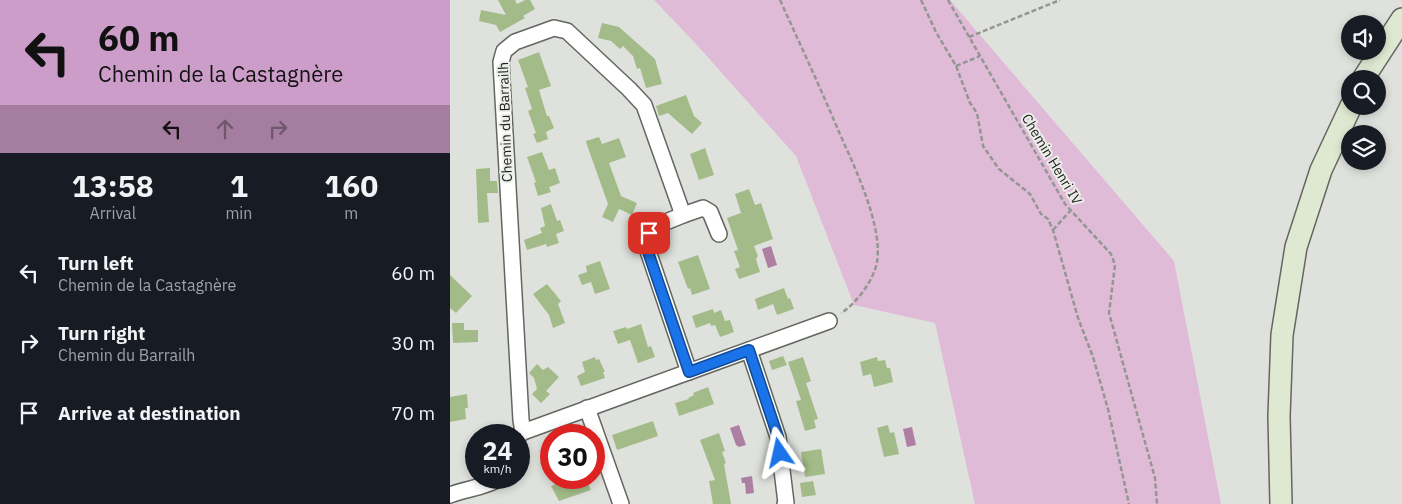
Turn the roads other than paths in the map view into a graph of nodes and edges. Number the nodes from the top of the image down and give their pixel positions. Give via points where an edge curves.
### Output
1 (1402, 19) edge
2 (1370, 70) edge
3 (1346, 115) edge
4 (683, 215) junction
5 (719, 234) dead end
6 (829, 321) road end
7 (749, 350) junction
8 (689, 372) junction
9 (587, 408) junction
10 (521, 424) edge
11 (530, 430) edge
12 (467, 489) edge
13 (450, 495) edge
14 (1281, 502) edge
15 (621, 504) edge
16 (785, 504) edge

1 - 2 main road
3 - 14 main road via 1321,170 1296,247 1282,335 1279,416
4 - 5 street via 703,208 710,212
4 - 8 street via 656,226 649,233 646,246
4 - 10 street, Chemin du Barrailh via 644,105 567,31 554,28 515,42 504,51 501,62
6 - 7 street
7 - 8 street
7 - 16 street via 778,437
8 - 9 street
9 - 11 street
9 - 15 street
12 - 13 street

